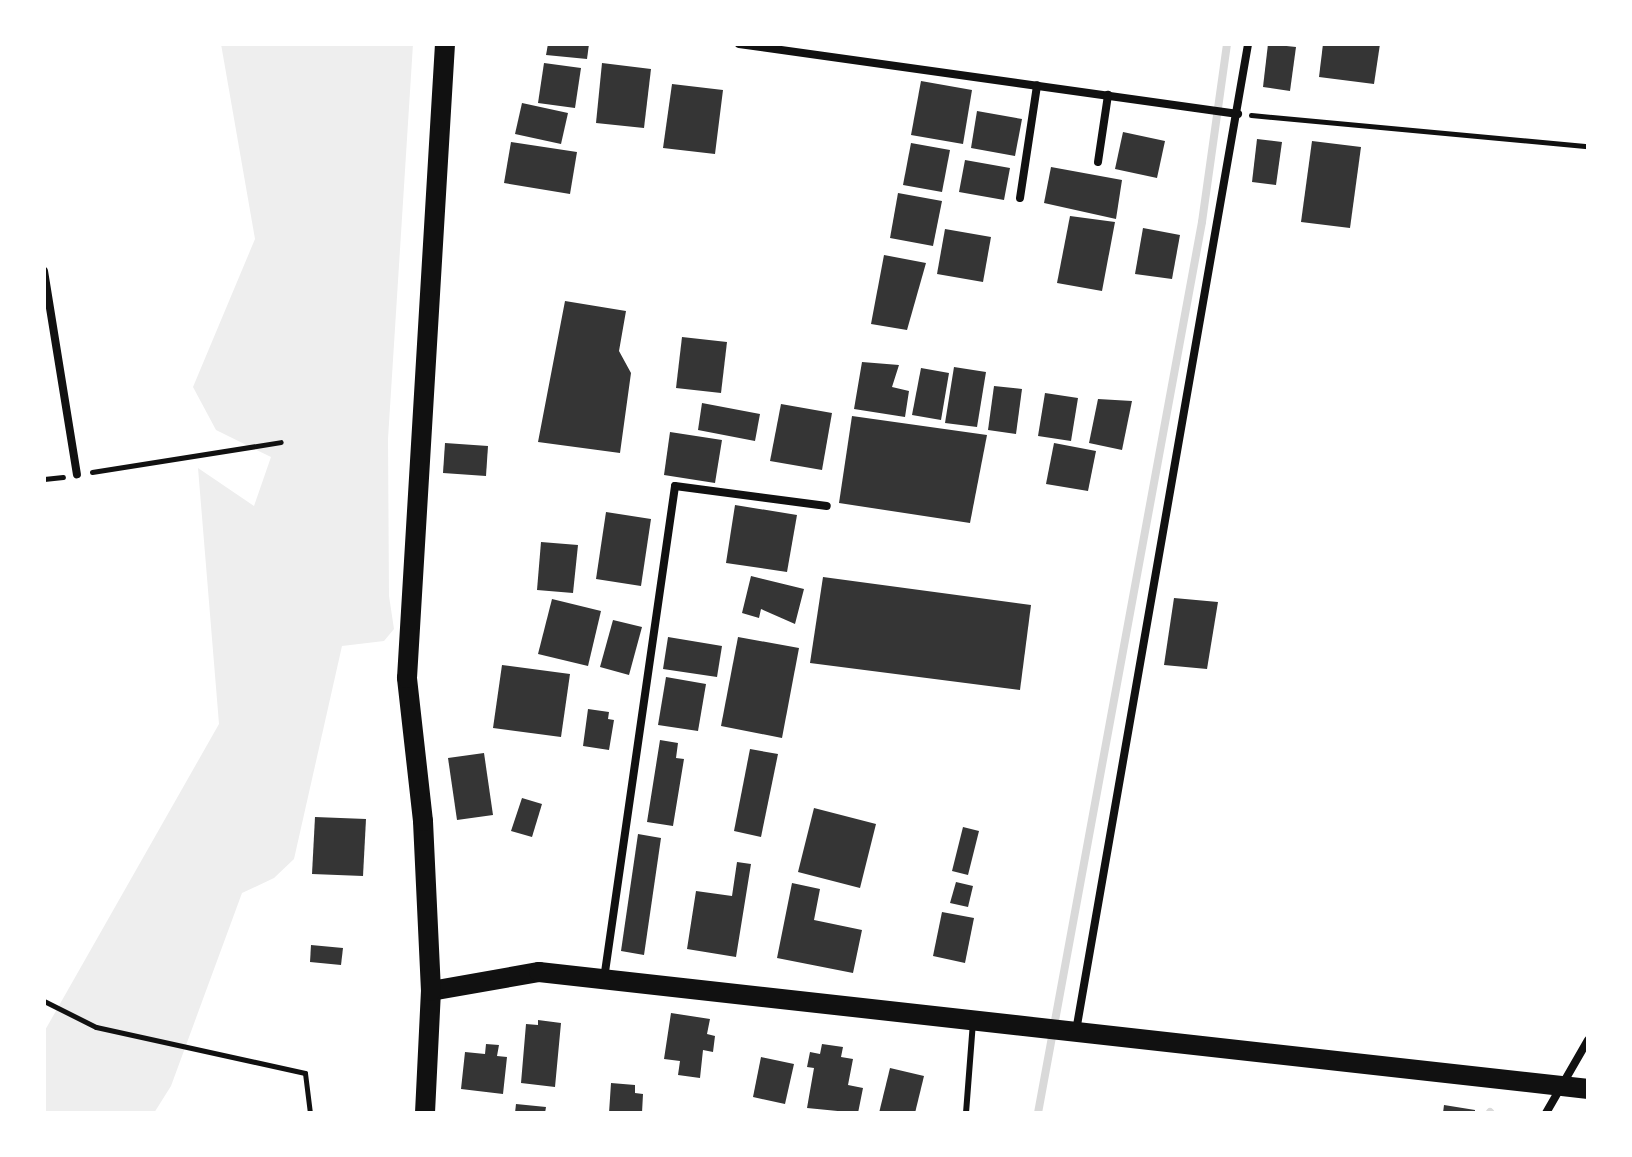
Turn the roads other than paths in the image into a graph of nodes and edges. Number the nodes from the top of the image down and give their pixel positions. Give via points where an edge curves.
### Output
1 (445, 44) edge
2 (739, 44) edge
3 (1248, 44) edge
4 (1037, 85) junction
5 (1108, 95) junction
6 (1238, 114) junction
7 (1098, 162) dead end
8 (1020, 198) dead end
9 (44, 271) edge
10 (77, 474) road end
11 (827, 506) dead end
12 (604, 979) junction
13 (431, 991) junction
14 (973, 1019) junction
15 (1076, 1032) junction
16 (1588, 1040) edge
17 (1565, 1083) junction
18 (1588, 1089) edge
19 (425, 1113) edge
20 (966, 1113) edge
21 (1546, 1113) edge

1 - 13 main road via 407,678 423,821
2 - 4 street
3 - 6 street
4 - 5 street
4 - 8 street
5 - 6 street
5 - 7 street
6 - 15 street
9 - 10 street
11 - 12 street via 675,486
12 - 13 main road via 539,972
12 - 14 main road
13 - 19 main road
14 - 15 main road
14 - 20 lane
15 - 17 main road
16 - 17 street
17 - 18 main road
17 - 21 street

